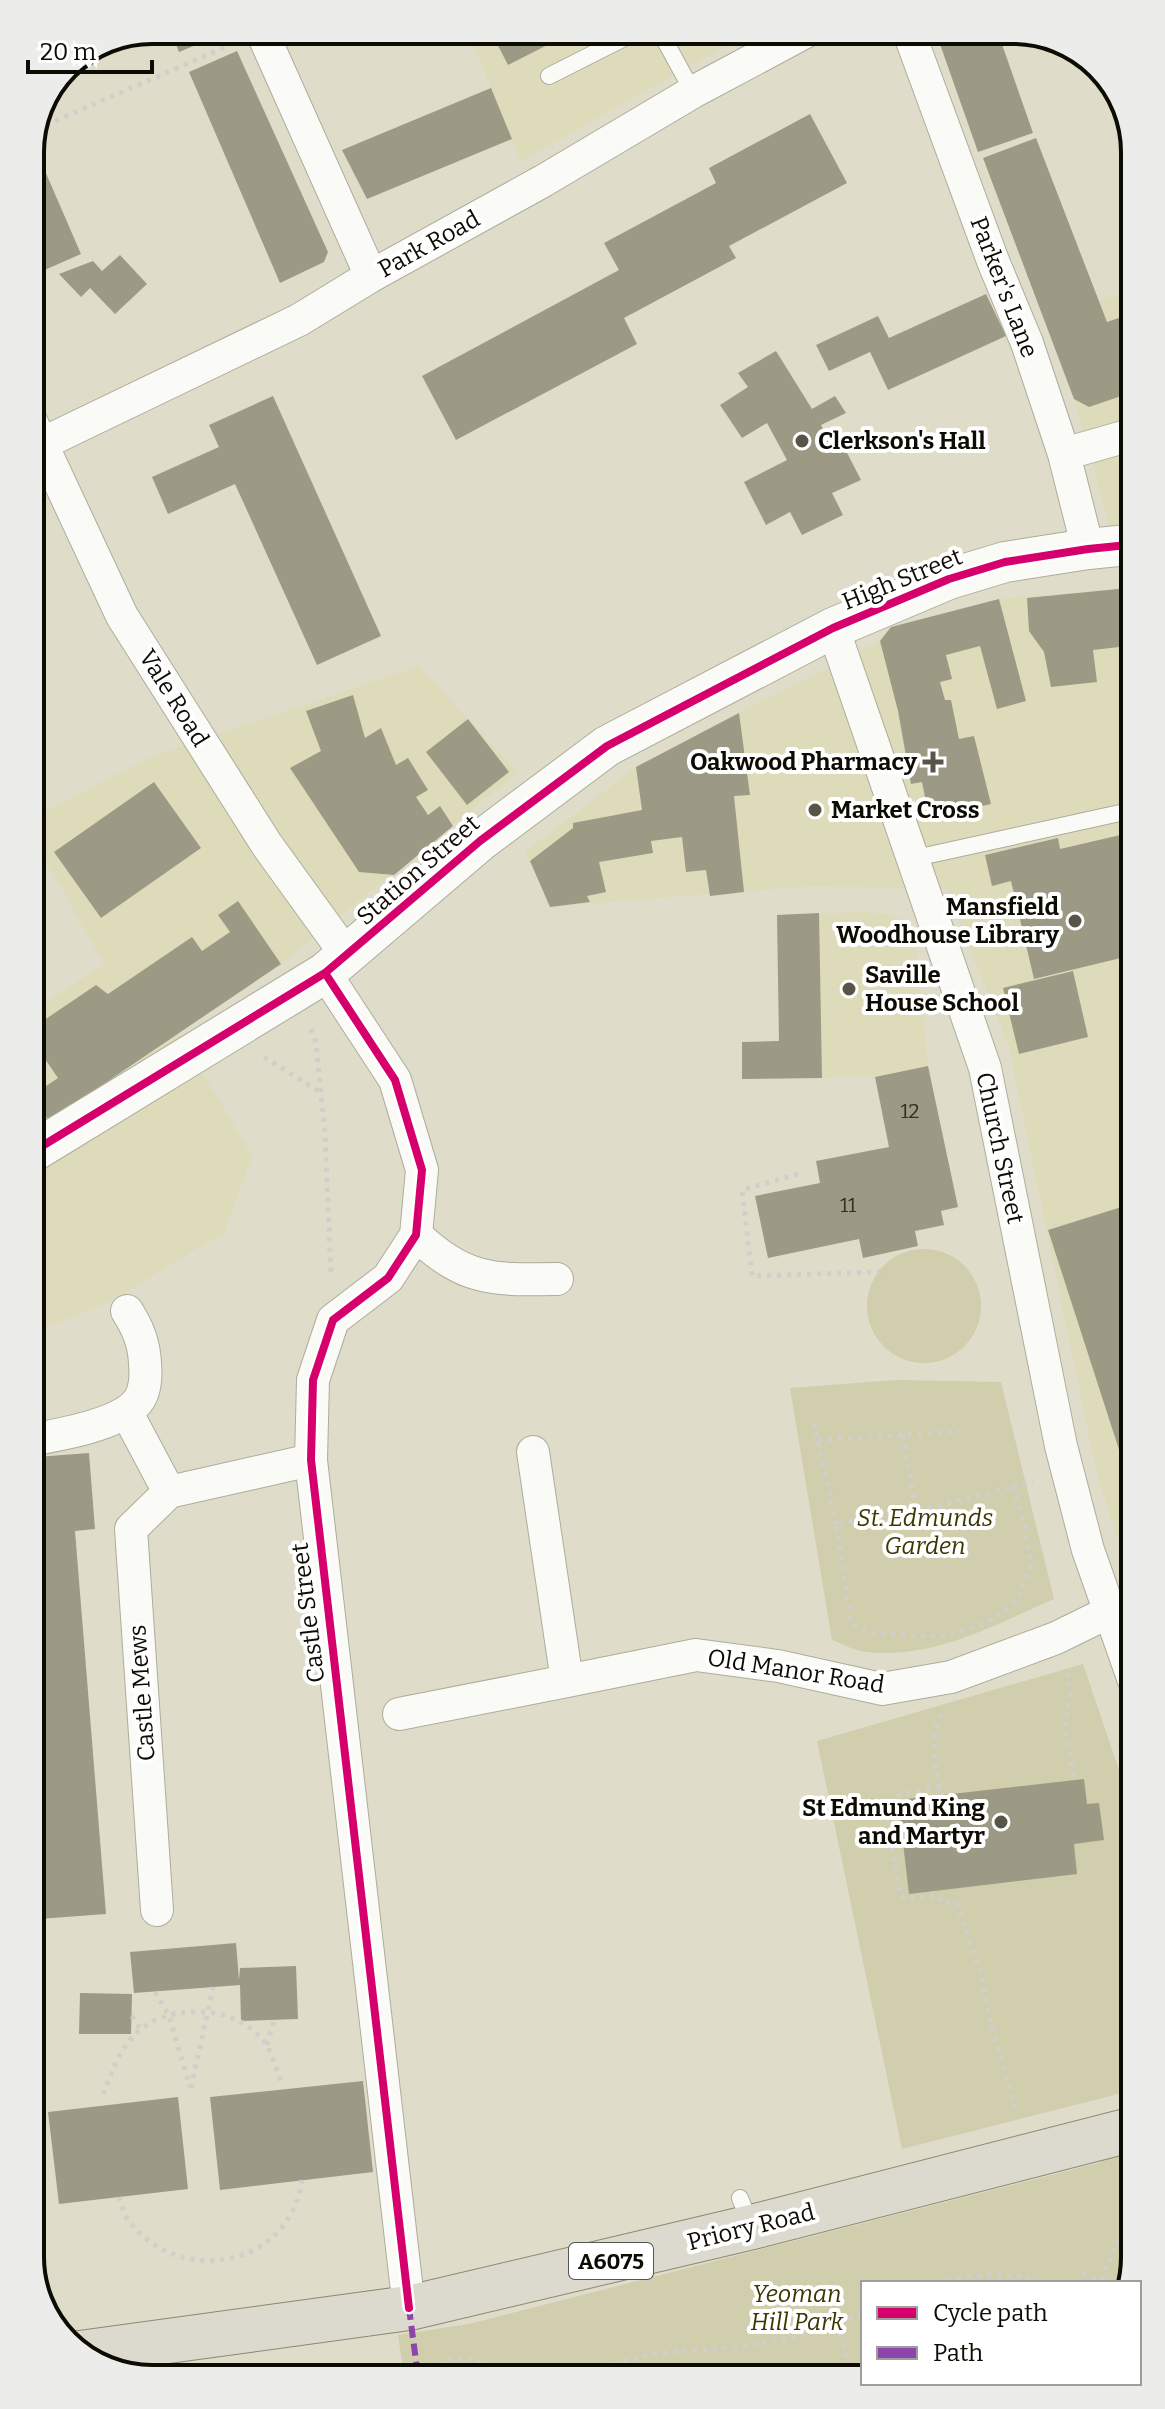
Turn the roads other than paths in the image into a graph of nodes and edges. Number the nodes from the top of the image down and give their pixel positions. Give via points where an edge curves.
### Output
1 (267, 44) edge
2 (612, 44) edge
3 (667, 44) edge
4 (783, 44) edge
5 (913, 44) edge
6 (549, 76) dead end
7 (693, 92) junction
8 (371, 276) junction
9 (44, 434) edge
10 (1121, 438) edge
11 (1064, 454) junction
12 (44, 456) edge
13 (1121, 546) edge
14 (1088, 549) junction
15 (833, 628) junction
16 (1121, 813) edge
17 (911, 859) junction
18 (324, 973) junction
19 (44, 1145) edge
20 (416, 1235) junction
21 (557, 1279) dead end
22 (127, 1311) dead end
23 (127, 1413) junction
24 (44, 1437) edge
25 (533, 1452) dead end
26 (311, 1460) junction
27 (169, 1492) junction
28 (1109, 1612) junction
29 (1121, 1645) edge
30 (567, 1681) junction
31 (399, 1714) dead end
32 (157, 1910) dead end
33 (1121, 2132) edge
34 (409, 2308) junction
35 (104, 2354) edge

1 - 8 street
2 - 6 lane
3 - 7 lane
4 - 7 street, Park Road
5 - 11 street, Parker's Lane
7 - 8 street, Park Road
8 - 9 street, Park Road via 299,320
10 - 11 street
11 - 14 street, Parker's Lane
12 - 18 street, Vale Road via 122,616 267,845
13 - 14 street, High Street
14 - 15 street, High Street via 1005,562 949,579
15 - 17 street, Church Street
15 - 18 street, Station Street via 607,746 480,841
16 - 17 lane
17 - 28 street, Church Street via 985,1068 1061,1446
18 - 19 street, Station Street
18 - 20 street via 395,1080 422,1170
20 - 21 street via 469,1273 509,1280
20 - 26 street, Castle Street via 388,1278 333,1320 313,1380
22 - 23 street via 145,1349 146,1379 142,1397
23 - 24 street
23 - 27 street
25 - 30 street
26 - 27 street
26 - 34 street, Castle Street
27 - 32 street, Castle Mews via 131,1529
28 - 29 street, Church Street
28 - 30 street, Old Manor Road via 951,1677 882,1689 696,1655
30 - 31 street, Old Manor Road
33 - 34 main road, Priory Road / A6075 via 746,2213
34 - 35 main road, Priory Road / A6075

